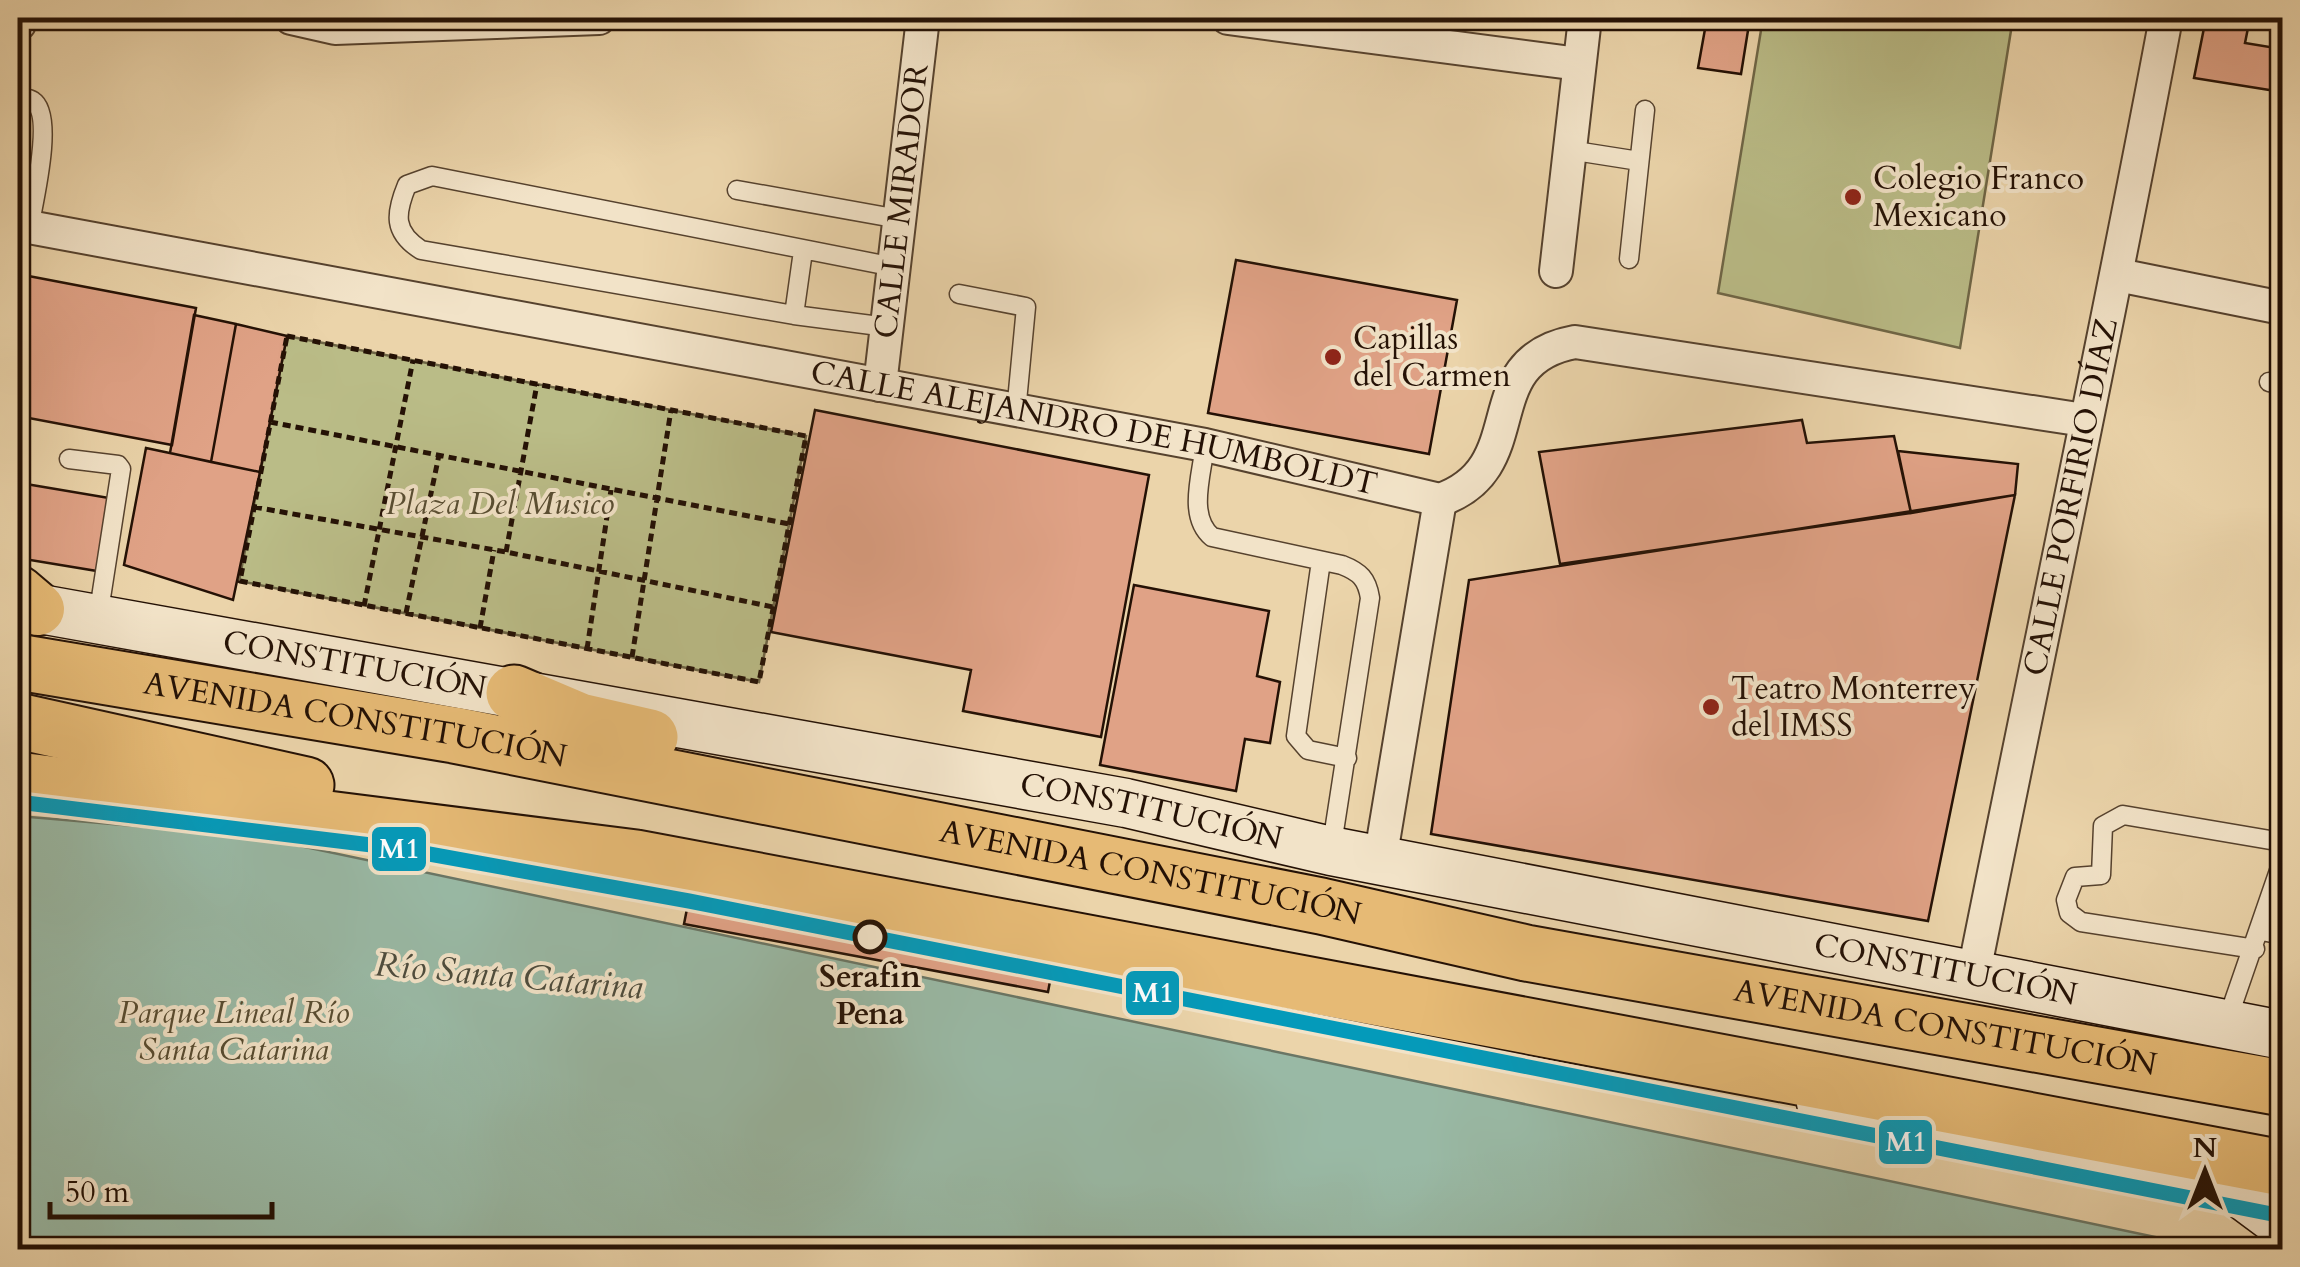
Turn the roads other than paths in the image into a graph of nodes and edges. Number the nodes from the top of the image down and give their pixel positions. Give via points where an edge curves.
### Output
1 (291, 18) edge
2 (598, 18) edge
3 (922, 18) edge
4 (1228, 18) edge
5 (1586, 18) edge
6 (2166, 18) edge
7 (1366, 26) edge
8 (1579, 64) junction
9 (18, 97) edge
10 (1645, 110) dead end
11 (1569, 150) junction
12 (1640, 161) junction
13 (737, 190) dead end
14 (899, 219) junction
15 (24, 226) edge
16 (803, 251) junction
17 (1629, 259) dead end
18 (894, 267) junction
19 (1556, 270) dead end
20 (2118, 275) junction
21 (959, 294) dead end
22 (2282, 308) edge
23 (794, 315) junction
24 (887, 328) junction
25 (880, 386) junction
26 (1016, 412) junction
27 (2084, 420) junction
28 (1206, 445) junction
29 (69, 458) dead end
30 (1440, 500) junction
31 (1321, 561) junction
32 (24, 602) edge
33 (98, 620) junction
34 (18, 662) edge
35 (100, 678) junction
36 (18, 683) edge
37 (514, 693) junction
38 (18, 720) edge
39 (1347, 758) junction
40 (18, 780) edge
41 (2282, 842) edge
42 (1330, 851) junction
43 (636, 858) junction
44 (1380, 860) junction
45 (2282, 862) edge
46 (2262, 930) junction
47 (2282, 935) edge
48 (2255, 949) junction
49 (1526, 953) junction
50 (1973, 976) junction
51 (2226, 1024) junction
52 (2282, 1035) edge
53 (1728, 1063) junction
54 (2282, 1088) edge
55 (2282, 1168) edge
56 (2282, 1224) edge

1 - 2 street via 335,28
3 - 14 street, CALLE MIRADOR
4 - 7 street
5 - 8 street
6 - 20 street, CALLE PORFIRIO DÍAZ
7 - 8 street
8 - 11 street
9 - 15 lane via 34,101 42,112 44,133
10 - 12 lane
11 - 12 lane
11 - 19 street
12 - 17 lane
13 - 14 lane
14 - 18 street, CALLE MIRADOR
15 - 25 street, CALLE ALEJANDRO DE HUMBOLDT
16 - 18 lane
16 - 23 lane
16 - 23 lane via 432,176 408,185 398,208 404,239 421,250
18 - 24 street, CALLE MIRADOR
20 - 22 street
20 - 27 street, CALLE PORFIRIO DÍAZ
21 - 26 lane via 1026,307
23 - 24 lane
24 - 25 street, CALLE MIRADOR
25 - 26 street, CALLE ALEJANDRO DE HUMBOLDT
26 - 28 street, CALLE ALEJANDRO DE HUMBOLDT
27 - 30 street via 1575,342 1549,347 1527,363 1514,382 1485,471 1464,491
27 - 50 street, CALLE PORFIRIO DÍAZ
28 - 30 street, CALLE ALEJANDRO DE HUMBOLDT
28 - 31 lane via 1202,529 1212,537
29 - 33 lane via 121,469
30 - 44 street
31 - 39 lane via 1356,570 1370,598
31 - 39 lane via 1296,736 1308,750
32 - 33 street, CONSTITUCIÓN
33 - 37 street, CONSTITUCIÓN
34 - 35 highway, AVENIDA CONSTITUCIÓN
35 - 36 highway
35 - 49 highway, AVENIDA CONSTITUCIÓN via 454,735 1321,906
37 - 42 street, CONSTITUCIÓN via 1126,803
37 - 49 highway via 580,721 1328,884
38 - 43 highway
39 - 42 lane
40 - 43 highway
41 - 48 lane via 2123,815 2103,826 2101,875 2075,877 2066,900 2081,922
42 - 44 street, CONSTITUCIÓN
43 - 53 highway
44 - 50 street, CONSTITUCIÓN
45 - 46 lane
46 - 47 lane
46 - 48 lane
48 - 51 lane
49 - 54 highway, AVENIDA CONSTITUCIÓN
50 - 51 street, CONSTITUCIÓN
51 - 52 street, CONSTITUCIÓN
53 - 55 highway
53 - 56 street via 1817,1102 1892,1123 2212,1184 2242,1195

